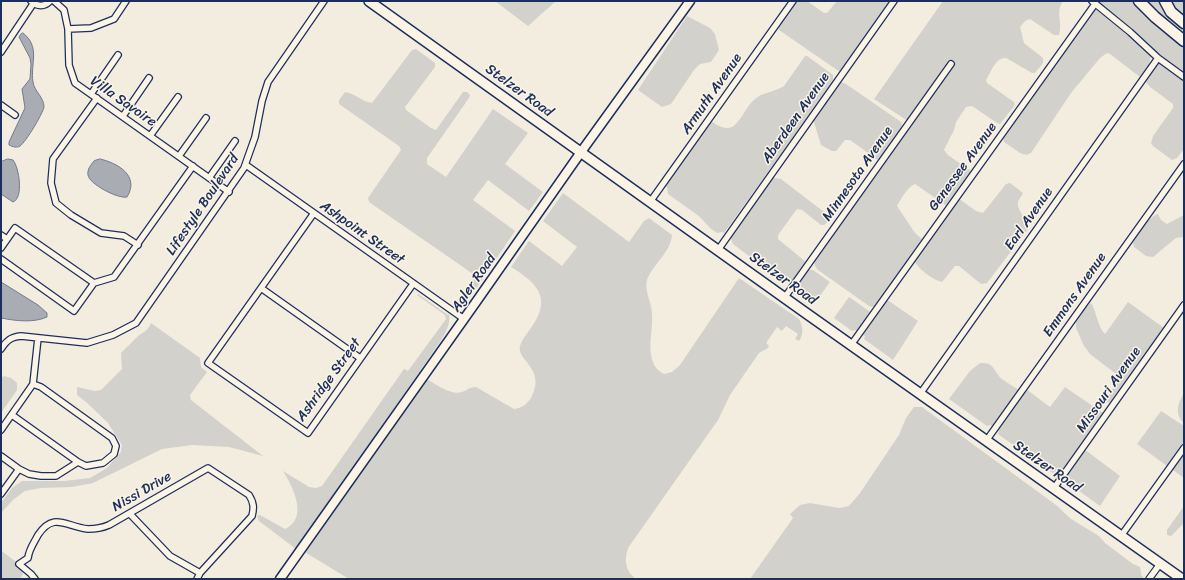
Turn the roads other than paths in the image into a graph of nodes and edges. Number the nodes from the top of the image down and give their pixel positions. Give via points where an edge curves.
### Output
1 (50, 1) edge
2 (54, 1) edge
3 (126, 1) edge
4 (324, 1) edge
5 (369, 1) edge
6 (690, 1) edge
7 (793, 1) edge
8 (894, 1) edge
9 (1139, 1) edge
10 (1165, 1) edge
11 (32, 2) edge
12 (1094, 2) edge
13 (1184, 23) edge
14 (68, 29) junction
15 (1184, 41) edge
16 (1, 52) edge
17 (118, 55) dead end
18 (1158, 58) junction
19 (951, 64) dead end
20 (1184, 77) edge
21 (149, 78) dead end
22 (91, 94) junction
23 (178, 97) dead end
24 (97, 98) junction
25 (1, 105) edge
26 (15, 115) dead end
27 (123, 116) junction
28 (206, 118) dead end
29 (150, 136) junction
30 (235, 141) dead end
31 (580, 152) junction
32 (180, 156) junction
33 (1184, 164) edge
34 (246, 165) junction
35 (193, 166) junction
36 (209, 178) junction
37 (229, 192) junction
38 (650, 202) junction
39 (314, 213) junction
40 (1, 235) edge
41 (7, 239) junction
42 (138, 245) junction
43 (1, 248) edge
44 (718, 250) junction
45 (1, 259) edge
46 (94, 283) junction
47 (414, 284) junction
48 (261, 288) junction
49 (784, 298) junction
50 (1184, 305) edge
51 (464, 320) junction
52 (38, 338) junction
53 (851, 345) junction
54 (1, 349) edge
55 (360, 358) junction
56 (32, 384) junction
57 (920, 394) junction
58 (12, 415) junction
59 (1, 430) edge
60 (986, 440) junction
61 (1184, 448) edge
62 (1, 456) edge
63 (78, 462) junction
64 (19, 469) junction
65 (1054, 488) junction
66 (1, 494) edge
67 (130, 514) junction
68 (1121, 536) junction
69 (1160, 564) junction
70 (198, 576) edge
71 (35, 579) edge
72 (280, 579) edge
73 (1149, 579) edge
74 (1182, 579) edge

1 - 11 street via 40,6
2 - 14 street, Villa Savoire via 64,10
3 - 14 street via 114,18 91,28
4 - 34 street, Lifestyle Boulevard via 268,82
5 - 31 main road, Stelzer Road
6 - 31 main road, Agler Road
7 - 38 street, Armuth Avenue
8 - 44 street, Aberdeen Avenue
9 - 15 highway
10 - 13 highway via 1171,12
11 - 16 street
12 - 18 street
12 - 53 street, Genessee Avenue
14 - 22 street, Villa Savoire via 69,65 75,83
17 - 22 street
18 - 20 street
18 - 57 street, Earl Avenue
19 - 49 street, Minnesota Avenue
21 - 27 street
22 - 24 street, Villa Savoire
23 - 29 street
24 - 27 street, Villa Savoire
24 - 42 street via 53,159 51,183 56,203 101,233 124,236
25 - 26 street
27 - 29 street, Villa Savoire
28 - 32 street
29 - 32 street, Villa Savoire
30 - 36 street
31 - 38 main road, Stelzer Road
31 - 51 main road, Agler Road
32 - 35 street, Villa Savoire
33 - 60 street, Emmons Avenue
34 - 37 street, Lifestyle Boulevard
34 - 39 street, Ashpoint Street
35 - 36 street, Villa Savoire
35 - 42 street
36 - 37 street, Villa Savoire
37 - 52 street, Lifestyle Boulevard via 136,323 113,335 87,343
38 - 44 main road, Stelzer Road
39 - 47 street, Ashpoint Street
39 - 48 street
40 - 41 street
41 - 43 street
41 - 46 street via 15,228
42 - 46 street via 114,277
44 - 49 main road, Stelzer Road
45 - 46 street via 74,311
47 - 51 street, Ashpoint Street
47 - 55 street, Ashridge Street
48 - 55 street
48 - 55 street, Ashridge Street via 208,363 308,433
49 - 53 main road, Stelzer Road
50 - 65 street, Missouri Avenue
51 - 72 main road, Agler Road
52 - 54 street, Lifestyle Boulevard via 12,337
52 - 56 street
53 - 57 main road, Stelzer Road
56 - 58 street
56 - 63 street via 41,387 112,438 116,446 114,454 103,463 86,466
57 - 60 main road, Stelzer Road
58 - 59 street
58 - 63 street
60 - 65 main road, Stelzer Road
61 - 68 street
62 - 64 street
63 - 64 street via 56,476 29,474
64 - 66 street
65 - 68 main road, Stelzer Road
67 - 70 street via 170,556
67 - 70 street, Nissi Drive via 208,468 249,495 253,501 252,516
67 - 71 street, Nissi Drive via 98,529 87,529 56,521 44,526 29,550 28,558 19,564
68 - 69 main road, Stelzer Road
69 - 73 street
69 - 74 main road, Stelzer Road

